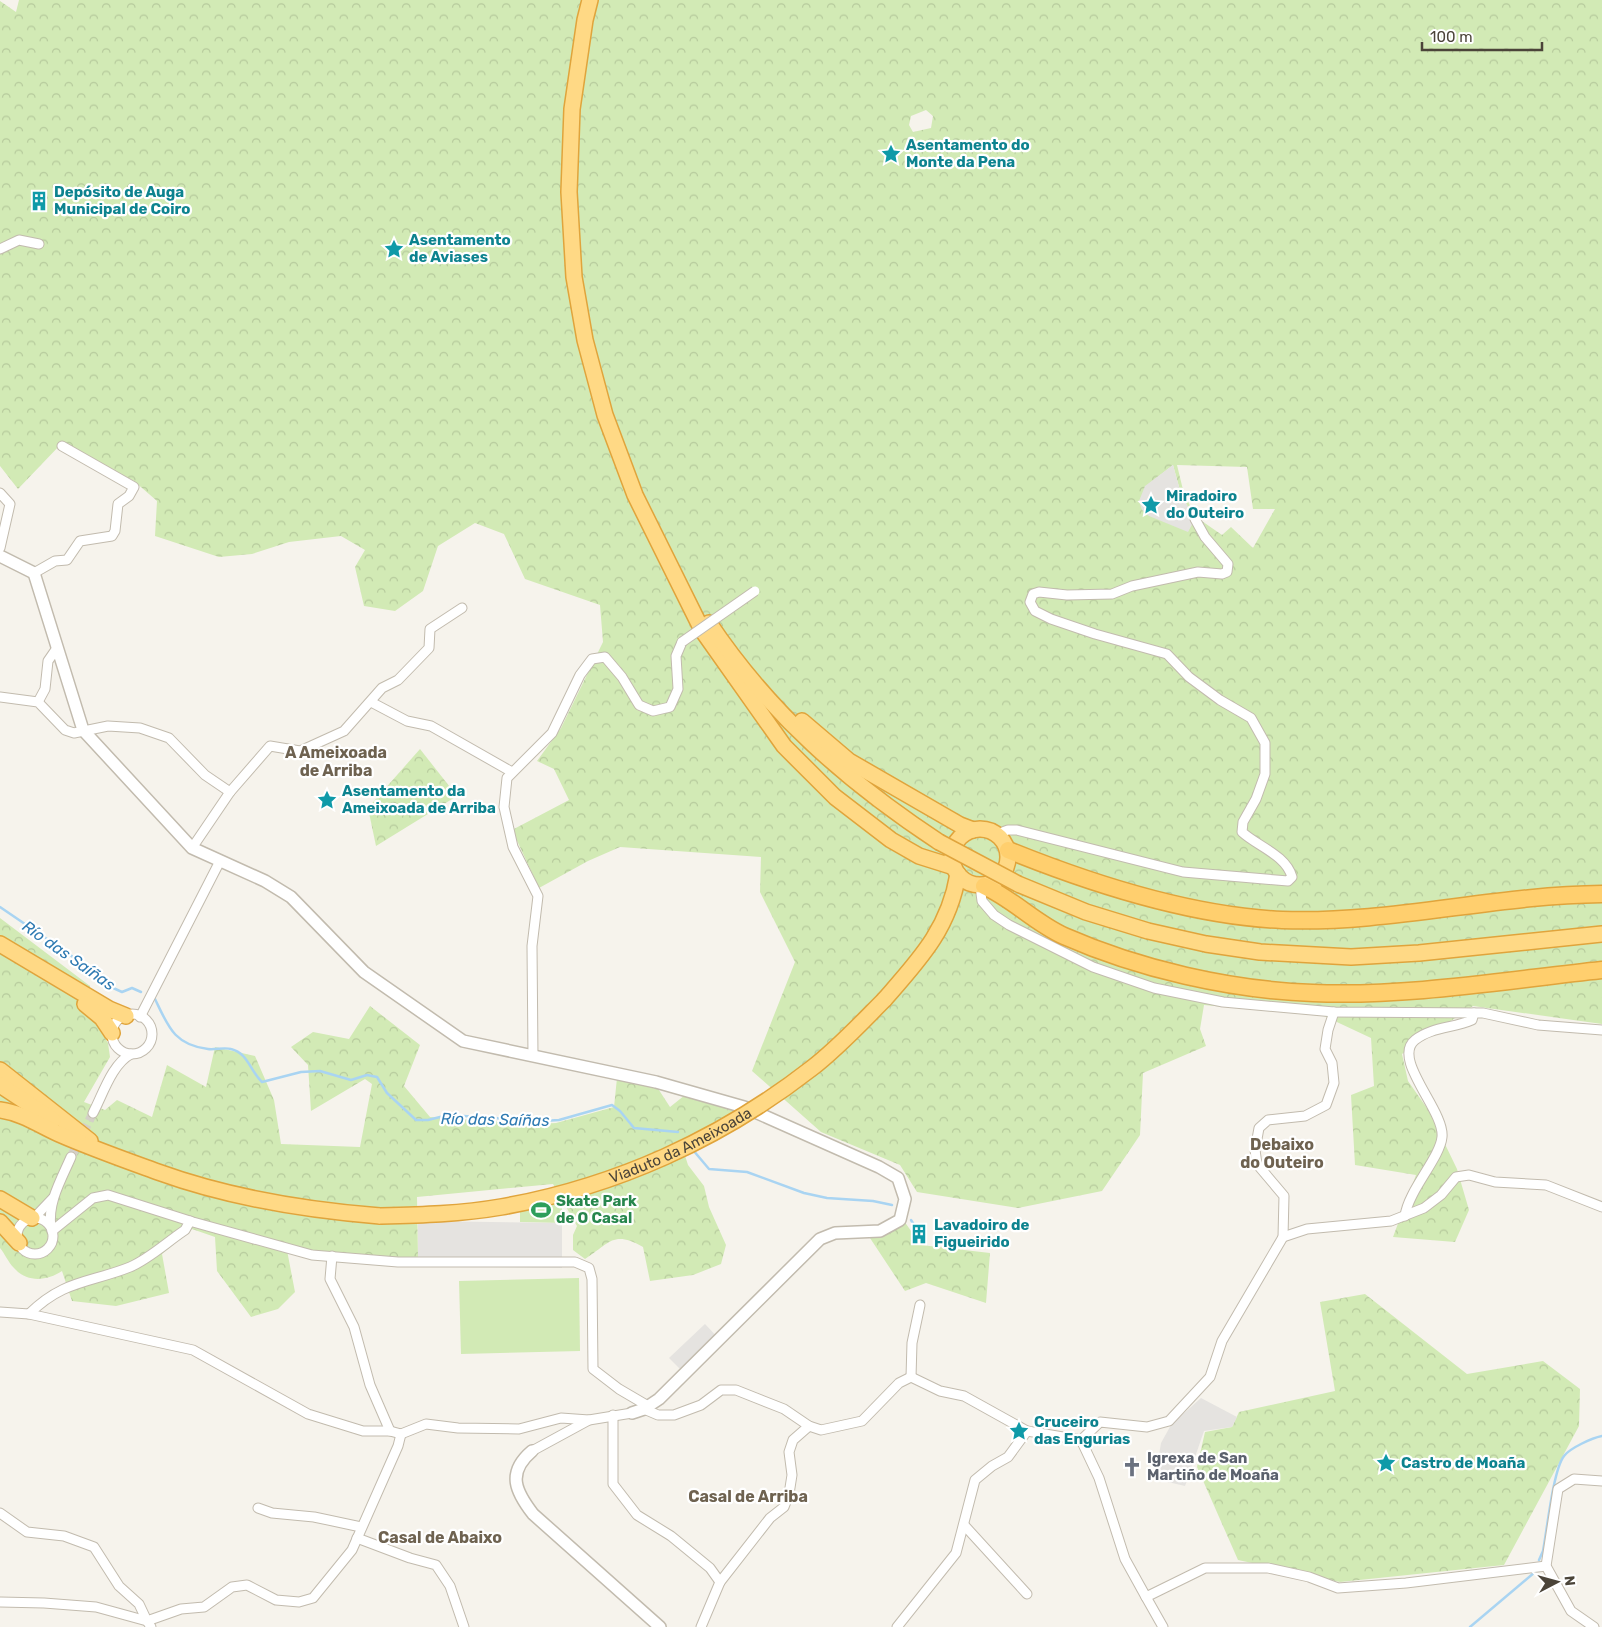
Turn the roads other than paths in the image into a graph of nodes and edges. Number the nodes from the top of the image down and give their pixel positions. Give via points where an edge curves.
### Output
1 (590, 0) edge
2 (39, 244) dead end
3 (0, 249) edge
4 (62, 446) dead end
5 (0, 493) edge
6 (1194, 519) dead end
7 (0, 548) edge
8 (0, 556) edge
9 (672, 568) junction
10 (34, 573) junction
11 (755, 591) dead end
12 (462, 608) dead end
13 (711, 626) junction
14 (57, 648) junction
15 (0, 697) edge
16 (38, 702) junction
17 (371, 702) junction
18 (83, 730) junction
19 (512, 772) junction
20 (230, 792) junction
21 (973, 830) junction
22 (997, 834) junction
23 (192, 848) junction
24 (1008, 850) junction
25 (220, 861) junction
26 (956, 871) junction
27 (979, 886) junction
28 (1602, 894) edge
29 (950, 909) junction
30 (1602, 934) edge
31 (0, 944) edge
32 (0, 952) edge
33 (1602, 970) edge
34 (1334, 1012) junction
35 (1474, 1013) junction
36 (133, 1016) junction
37 (1602, 1030) edge
38 (114, 1039) junction
39 (131, 1054) junction
40 (534, 1056) junction
41 (0, 1070) edge
42 (112, 1076) junction
43 (0, 1085) edge
44 (0, 1110) edge
45 (93, 1113) tunnel mouth
46 (90, 1141) junction
47 (72, 1157) tunnel mouth
48 (124, 1159) junction
49 (54, 1196) junction
50 (0, 1199) edge
51 (1602, 1207) edge
52 (1405, 1216) junction
53 (33, 1218) junction
54 (190, 1221) junction
55 (0, 1222) edge
56 (52, 1229) junction
57 (1283, 1236) junction
58 (19, 1243) junction
59 (332, 1256) junction
60 (920, 1306) dead end
61 (0, 1312) edge
62 (29, 1314) junction
63 (911, 1377) junction
64 (646, 1408) junction
65 (632, 1413) joint
66 (613, 1415) junction
67 (589, 1420) junction
68 (808, 1426) junction
69 (1027, 1430) junction
70 (390, 1431) junction
71 (400, 1434) junction
72 (1081, 1440) junction
73 (532, 1451) joint
74 (1602, 1482) edge
75 (258, 1508) dead end
76 (0, 1513) edge
77 (964, 1524) junction
78 (361, 1527) junction
79 (357, 1538) junction
80 (1546, 1566) junction
81 (720, 1582) junction
82 (1027, 1594) dead end
83 (1146, 1597) junction
84 (0, 1602) edge
85 (149, 1624) edge
86 (464, 1627) edge
87 (660, 1627) edge
88 (702, 1627) edge
89 (897, 1627) edge
90 (1163, 1627) edge
91 (1594, 1627) edge

1 - 9 highway via 584,20 572,109 569,192 574,277 585,340 605,415 635,495
2 - 3 street via 19,240
4 - 10 street via 134,487 130,496 118,504 116,531 112,536 80,541 67,560 54,561
5 - 7 street via 10,504
6 - 22 street via 1228,564 1227,572 1198,572 1132,586 1112,594 1039,592 1033,594 1030,602 1035,611 1051,619 1167,654 1189,677 1251,718 1264,743 1265,774 1243,822 1242,832 1267,849 1290,870 1292,876 1288,881 1183,872 1017,830
8 - 10 street
9 - 13 highway
9 - 26 highway via 702,630 784,746 835,798 891,840
10 - 14 street
11 - 19 street, bridge via 682,642 676,656 678,689 670,707 653,711 639,705 605,657 592,659 580,675 552,733
12 - 17 street via 430,628 429,648 398,680 382,688
13 - 21 highway via 792,713 849,761
13 - 30 highway, bridge via 742,670 775,708 830,761 885,806 939,842 1018,884 1086,912 1206,944 1260,952 1351,957
14 - 16 street via 48,661 46,689
14 - 18 street
15 - 16 street
16 - 18 street via 65,730 74,733
17 - 19 street via 407,721 431,726
17 - 20 street via 344,731 300,751 270,746
18 - 20 street via 108,726 140,728 169,738 205,775
18 - 23 street
19 - 40 street via 507,778 504,807 513,847 538,896 532,946
20 - 23 street
21 - 22 highway
21 - 26 highway via 955,844 952,852
22 - 24 highway
23 - 25 street
24 - 27 highway via 1006,869 993,883
24 - 28 highway via 1138,895 1197,910 1282,920 1353,918 1506,899
25 - 36 street
25 - 40 street via 265,881 291,897 364,972 463,1041
26 - 27 highway
26 - 29 highway
27 - 29 highway
27 - 33 highway via 1007,897 1063,936 1166,972 1238,985 1313,993 1402,991
27 - 34 street via 982,901 994,915 1093,968 1154,988 1222,1002
29 - 48 highway, Viaduto da Ameixoada, bridge via 930,946 884,1000 835,1048 781,1091 746,1115 665,1158 585,1188 500,1207 380,1216 258,1201
31 - 36 highway via 109,1009
32 - 38 highway via 89,1006 102,1018
34 - 35 street
34 - 57 street via 1325,1049 1332,1063 1334,1083 1326,1105 1305,1116 1268,1120 1259,1128 1255,1150 1257,1164 1284,1196
35 - 37 street via 1538,1025
35 - 52 street via 1472,1020 1427,1033 1413,1041 1408,1053 1410,1065 1435,1110 1442,1134 1441,1144 1423,1174
36 - 38 street via 116,1022
36 - 39 street via 149,1026 151,1039 144,1050
38 - 39 street via 122,1052
38 - 42 street via 116,1054
39 - 42 street
40 - 64 street via 656,1082 744,1107 879,1167 898,1178 905,1199 900,1220 880,1231 835,1233 820,1239 659,1399
41 - 46 highway
42 - 45 street
43 - 46 highway via 36,1111
44 - 48 highway via 16,1112 59,1134
46 - 48 highway
47 - 49 street
49 - 53 street
49 - 56 street via 50,1217
50 - 53 highway
51 - 52 street via 1546,1185 1495,1182 1469,1174 1456,1177 1424,1208
52 - 57 street via 1391,1221 1307,1229
53 - 56 street via 44,1220
53 - 58 street via 20,1227
54 - 56 street via 108,1195 93,1198
54 - 59 street via 312,1255
54 - 62 street via 185,1230 131,1266 64,1287
55 - 58 highway
56 - 58 street via 49,1248 39,1253 27,1252
57 - 72 street via 1222,1341 1210,1377 1170,1423 1148,1427 1100,1422
59 - 64 street via 398,1262 575,1262 589,1268 593,1369
59 - 70 street via 330,1279 354,1327 370,1385
60 - 63 street via 912,1343
61 - 62 street
62 - 70 street via 193,1350 308,1414 362,1431
63 - 68 street via 899,1383 862,1421 821,1430
63 - 69 street via 940,1391 964,1396
64 - 65 street
64 - 68 street via 658,1415 674,1415 702,1405 721,1390 736,1390 784,1409
65 - 66 street
66 - 67 street
66 - 81 street via 613,1484 637,1514 672,1536 710,1568
67 - 71 street via 560,1418 519,1429 426,1424
67 - 73 street
68 - 81 street via 793,1440 788,1452 792,1475 784,1507 770,1518
69 - 72 street
69 - 77 street via 1008,1457 975,1480
70 - 71 street
71 - 78 street via 398,1446
72 - 83 street via 1099,1478 1125,1559
73 - 87 street via 520,1464 517,1473 519,1495 533,1514
74 - 80 street via 1574,1479 1558,1489
75 - 78 street
76 - 85 street via 27,1532 64,1536 94,1547 119,1586 139,1604
77 - 82 street
77 - 89 street via 956,1553
78 - 79 street
79 - 85 street via 352,1550 313,1598 299,1602 276,1600 247,1585 232,1587 204,1607 182,1609
79 - 86 street via 436,1565 450,1586
80 - 83 street via 1338,1588 1309,1577 1268,1568 1205,1568
80 - 91 street via 1571,1611
81 - 88 street
83 - 90 street
84 - 85 street via 96,1607

